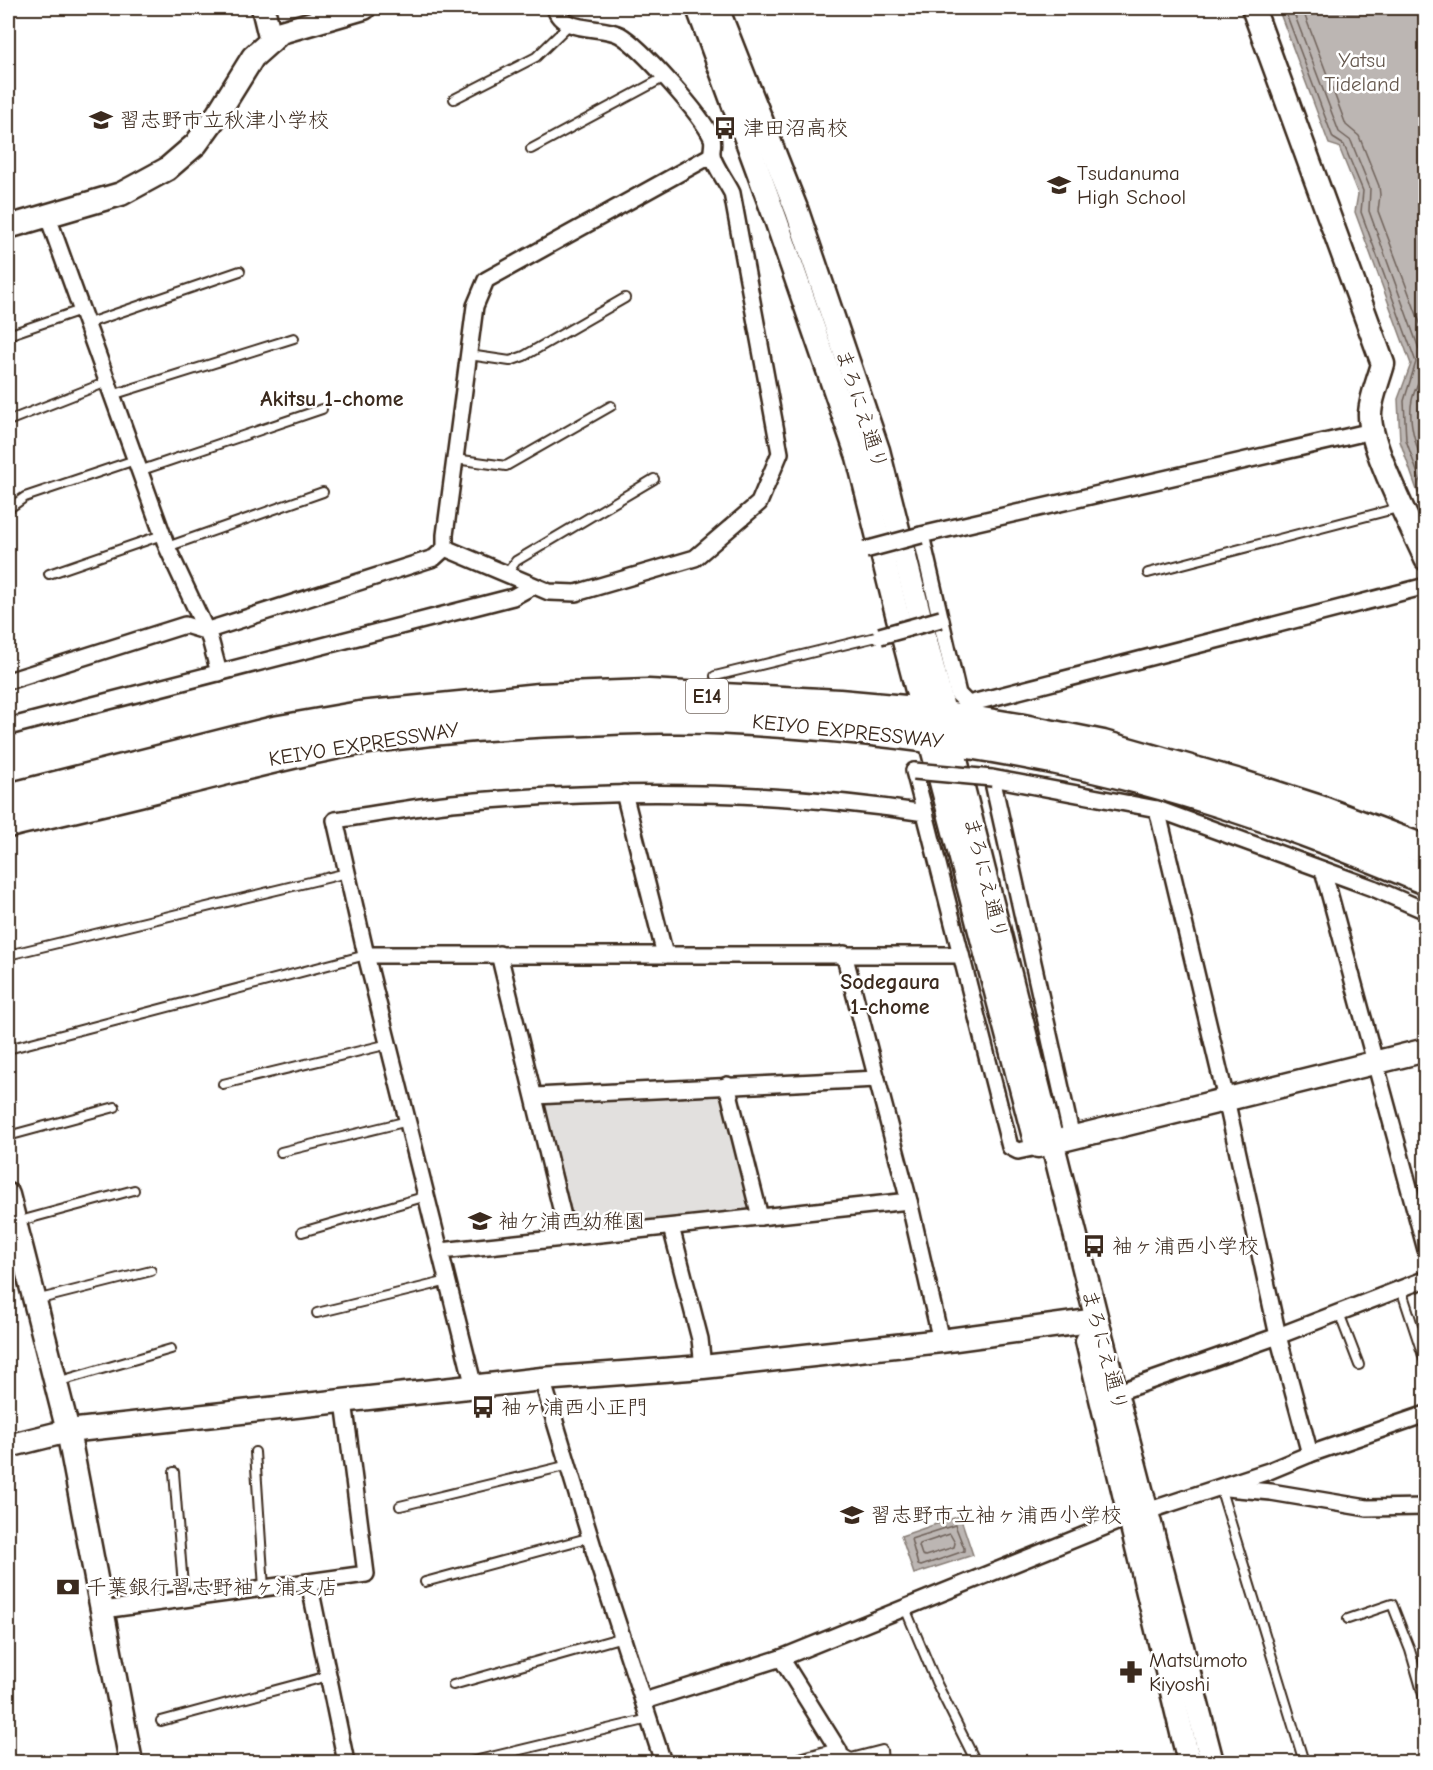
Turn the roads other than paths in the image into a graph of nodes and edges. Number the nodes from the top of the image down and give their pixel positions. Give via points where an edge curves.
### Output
1 (263, 8) edge
2 (364, 8) edge
3 (555, 8) edge
4 (698, 8) edge
5 (717, 8) edge
6 (1253, 8) edge
7 (570, 24) junction
8 (271, 41) junction
9 (665, 77) junction
10 (454, 99) dead end
11 (531, 149) dead end
12 (712, 155) junction
13 (48, 217) junction
14 (8, 226) edge
15 (240, 271) dead end
16 (625, 298) dead end
17 (84, 317) junction
18 (8, 335) edge
19 (294, 338) dead end
20 (468, 355) junction
21 (110, 389) junction
22 (611, 406) dead end
23 (322, 409) dead end
24 (8, 421) edge
25 (1372, 431) junction
26 (455, 459) junction
27 (137, 465) junction
28 (654, 479) dead end
29 (323, 492) dead end
30 (1403, 507) junction
31 (8, 509) edge
32 (921, 536) junction
33 (164, 541) junction
34 (445, 548) junction
35 (865, 550) dead end
36 (1425, 559) edge
37 (507, 573) junction
38 (1148, 573) dead end
39 (49, 574) dead end
40 (533, 586) junction
41 (1425, 586) edge
42 (941, 620) junction
43 (206, 631) junction
44 (880, 636) joint
45 (219, 673) junction
46 (716, 676) dead end
47 (8, 681) edge
48 (8, 727) edge
49 (937, 727) junction
50 (992, 778) junction
51 (624, 793) junction
52 (8, 798) edge
53 (1156, 809) junction
54 (925, 813) junction
55 (8, 823) edge
56 (1425, 850) edge
57 (1394, 851) junction
58 (1323, 870) junction
59 (347, 873) junction
60 (1425, 880) edge
61 (1425, 911) edge
62 (499, 954) junction
63 (844, 954) junction
64 (8, 955) edge
65 (366, 955) junction
66 (665, 955) junction
67 (961, 955) junction
68 (389, 1044) junction
69 (8, 1049) edge
70 (1425, 1050) edge
71 (1375, 1061) junction
72 (877, 1078) junction
73 (223, 1084) dead end
74 (727, 1085) junction
75 (535, 1096) junction
76 (1226, 1099) junction
77 (115, 1107) dead end
78 (408, 1121) junction
79 (8, 1136) edge
80 (1054, 1142) junction
81 (281, 1152) dead end
82 (134, 1190) dead end
83 (8, 1194) edge
84 (427, 1196) junction
85 (909, 1201) junction
86 (760, 1216) junction
87 (15, 1223) junction
88 (671, 1227) junction
89 (302, 1232) dead end
90 (568, 1237) junction
91 (1425, 1250) edge
92 (441, 1251) junction
93 (151, 1271) dead end
94 (1425, 1279) edge
95 (448, 1281) junction
96 (1401, 1289) junction
97 (34, 1301) junction
98 (317, 1313) dead end
99 (1339, 1313) junction
100 (1090, 1321) junction
101 (1278, 1336) junction
102 (941, 1341) junction
103 (171, 1349) dead end
104 (1359, 1365) dead end
105 (1425, 1365) edge
106 (703, 1367) junction
107 (543, 1379) junction
108 (55, 1382) junction
109 (474, 1387) junction
110 (1109, 1395) junction
111 (344, 1401) junction
112 (1425, 1414) edge
113 (68, 1431) junction
114 (8, 1446) edge
115 (255, 1452) dead end
116 (1310, 1454) junction
117 (568, 1465) junction
118 (1269, 1471) junction
119 (174, 1472) dead end
120 (1220, 1487) junction
121 (1271, 1492) junction
122 (400, 1506) dead end
123 (1425, 1507) edge
124 (1138, 1514) junction
125 (591, 1538) junction
126 (309, 1582) junction
127 (425, 1582) dead end
128 (264, 1588) junction
129 (184, 1599) junction
130 (905, 1608) junction
131 (103, 1610) junction
132 (1348, 1619) dead end
133 (623, 1637) junction
134 (781, 1658) junction
135 (328, 1676) junction
136 (453, 1684) dead end
137 (644, 1701) junction
138 (1425, 1706) edge
139 (649, 1719) junction
140 (161, 1721) dead end
141 (838, 1751) junction
142 (975, 1760) dead end
143 (131, 1762) edge
144 (342, 1762) edge
145 (470, 1762) edge
146 (663, 1762) edge
147 (800, 1762) edge
148 (883, 1762) edge
149 (1188, 1762) edge
150 (1212, 1762) edge
151 (1304, 1762) edge

1 - 8 street
2 - 8 street via 281,32
3 - 7 street
4 - 49 street, まろにえ通り via 858,457
5 - 49 street, まろにえ通り via 796,211 878,450
6 - 25 street via 1383,364 1370,413
7 - 9 street via 619,34
7 - 10 lane via 536,57
8 - 13 street via 253,57 196,144 167,169 121,194
9 - 11 lane
9 - 12 street via 702,121 713,140
12 - 20 street via 486,280 475,306
12 - 40 street via 732,193 780,453 759,503 695,558 576,593 549,592
13 - 14 street
13 - 17 street
15 - 17 lane
16 - 20 lane via 524,356 510,361
17 - 18 lane
17 - 21 street
19 - 21 lane
20 - 26 street
21 - 24 lane
21 - 27 street
22 - 26 lane via 506,466
23 - 27 lane
25 - 30 street
25 - 32 street
26 - 34 street
27 - 31 lane via 24,497
27 - 33 street
28 - 37 lane via 516,561
29 - 33 lane
30 - 36 street
30 - 38 lane
32 - 35 street, bridge
32 - 42 street
33 - 39 lane
33 - 43 street
34 - 37 street
34 - 43 street via 434,558
37 - 40 street
40 - 45 street via 513,597
41 - 42 street via 968,704 958,694
42 - 44 street, bridge
43 - 45 street
43 - 47 street via 185,625
44 - 46 lane
45 - 48 street
49 - 52 highway, KEIYO EXPRESSWAY / E14 via 838,704 648,694 539,698 360,716 274,731
49 - 55 highway, KEIYO EXPRESSWAY / E14 via 653,719 447,729 280,756
49 - 57 highway, KEIYO EXPRESSWAY / E14 via 1103,745 1320,810
49 - 80 street, まろにえ通り
50 - 53 street
50 - 54 street, bridge via 914,771
50 - 80 street
51 - 54 street via 693,793 873,805
51 - 59 street via 451,803 335,820
51 - 66 street
53 - 58 street
53 - 76 street
54 - 67 street
56 - 57 highway, KEIYO EXPRESSWAY / E14
57 - 60 highway, KEIYO EXPRESSWAY / E14
58 - 61 street
58 - 71 street
59 - 64 lane
59 - 65 street
62 - 65 street
62 - 66 street
62 - 75 street
63 - 66 street
63 - 67 street
63 - 72 street
65 - 68 street
65 - 69 lane
67 - 80 street via 1010,1147 1018,1151
68 - 73 lane
68 - 78 street
70 - 71 street
71 - 76 street
71 - 91 street
72 - 74 street
72 - 85 street
74 - 75 street
74 - 86 street
75 - 90 street
76 - 80 street
76 - 101 street
77 - 79 lane
78 - 81 lane
78 - 84 street
80 - 100 street, まろにえ通り
82 - 87 lane
83 - 87 street
84 - 89 lane
84 - 92 street
85 - 86 street
85 - 102 street
86 - 88 street
87 - 97 street
88 - 90 street
88 - 106 street via 700,1339
90 - 92 street
92 - 95 street
93 - 97 lane
94 - 96 street
95 - 98 lane
95 - 109 street
96 - 99 street
96 - 105 lane
97 - 108 street
99 - 101 street
99 - 104 lane
100 - 102 street
100 - 110 street, まろにえ通り
101 - 110 street
101 - 116 street
102 - 106 street
103 - 108 lane
106 - 107 street
107 - 109 street
107 - 117 street
108 - 113 street
109 - 111 street
110 - 124 street, まろにえ通り
111 - 113 street
111 - 126 street via 366,1574
112 - 116 street
113 - 114 street
113 - 131 street
115 - 128 lane
116 - 118 street
117 - 122 lane
117 - 125 street
118 - 120 street
118 - 121 street
119 - 129 lane
120 - 121 street
120 - 124 street
120 - 151 lane
121 - 123 street via 1367,1508
124 - 130 street
124 - 149 street, まろにえ通り
124 - 150 street, まろにえ通り
125 - 127 lane
125 - 133 street
126 - 128 street
126 - 135 street
128 - 129 street
129 - 131 street
130 - 134 street
130 - 142 lane
131 - 143 street
132 - 138 lane via 1392,1604
133 - 136 lane
133 - 137 street
134 - 137 street
134 - 141 street
135 - 140 lane
135 - 144 street
137 - 139 street
139 - 145 lane
139 - 146 street
141 - 147 street
141 - 148 lane via 851,1758 882,1750

